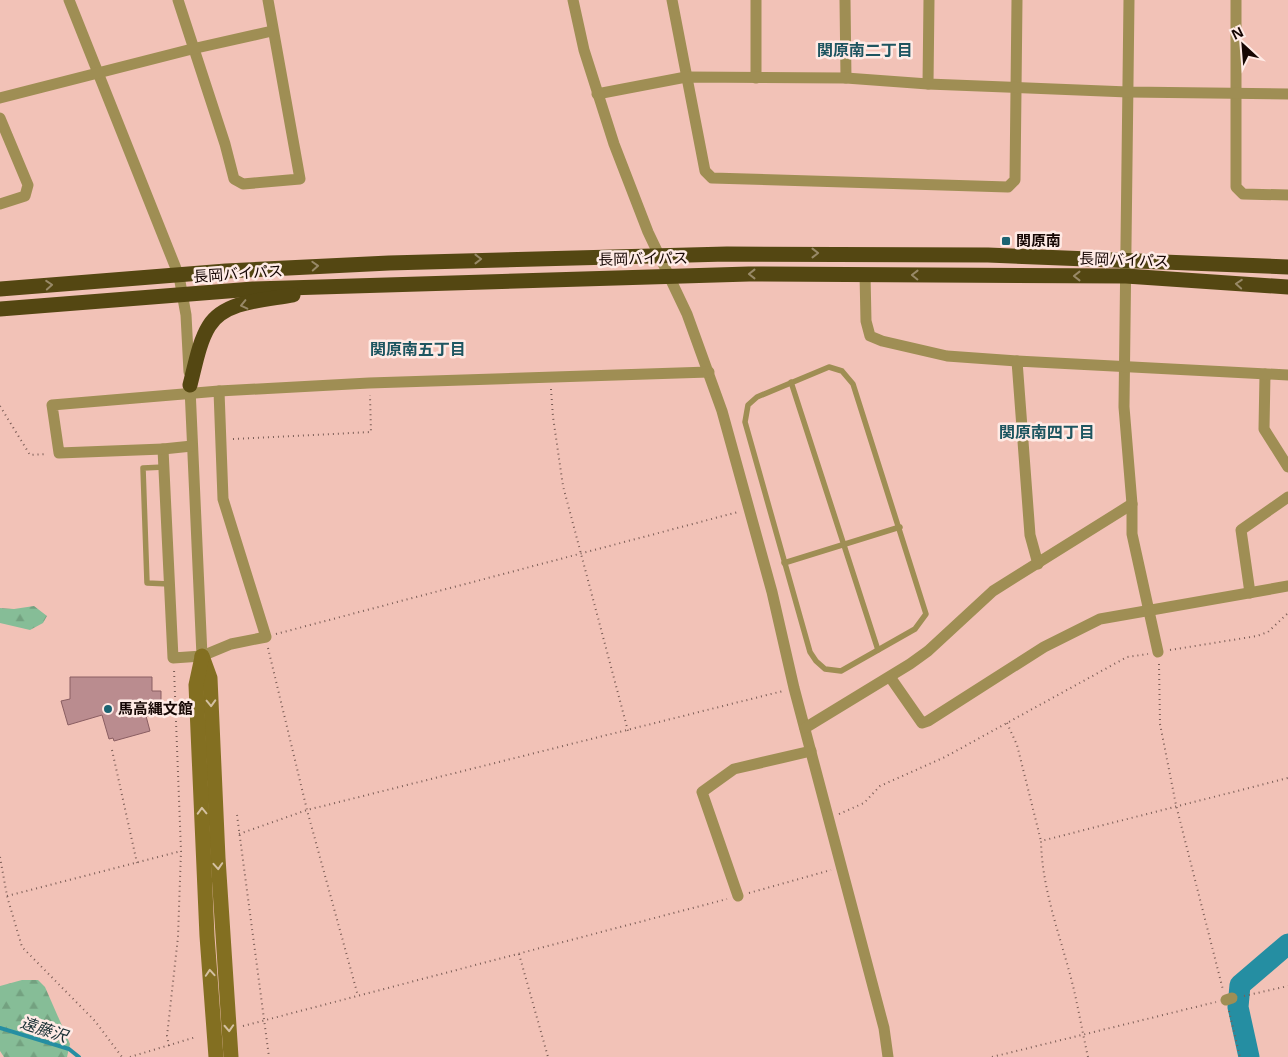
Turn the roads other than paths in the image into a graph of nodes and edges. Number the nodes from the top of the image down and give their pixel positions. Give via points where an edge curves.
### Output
1 (69, 0) edge
2 (178, 0) edge
3 (268, 0) edge
4 (574, 0) edge
5 (672, 0) edge
6 (756, 0) edge
7 (845, 0) edge
8 (929, 0) edge
9 (1017, 0) edge
10 (1128, 0) edge
11 (1236, 0) edge
12 (272, 31) junction
13 (192, 49) junction
14 (98, 72) junction
15 (686, 77) junction
16 (756, 78) junction
17 (846, 78) junction
18 (928, 84) junction
19 (1016, 86) junction
20 (1128, 92) junction
21 (597, 94) junction
22 (1236, 94) junction
23 (1288, 94) edge
24 (0, 98) edge
25 (0, 118) edge
26 (1288, 195) edge
27 (0, 204) edge
28 (660, 256) junction
29 (1127, 259) junction
30 (1288, 267) edge
31 (865, 274) junction
32 (179, 276) junction
33 (670, 276) junction
34 (1126, 276) junction
35 (344, 286) junction
36 (1288, 287) edge
37 (0, 289) edge
38 (184, 296) junction
39 (0, 309) edge
40 (1017, 361) junction
41 (1124, 367) junction
42 (709, 372) junction
43 (1265, 374) junction
44 (1288, 375) edge
45 (791, 382) junction
46 (190, 389) junction
47 (219, 392) junction
48 (192, 446) junction
49 (163, 449) junction
50 (164, 467) junction
51 (1288, 467) edge
52 (1288, 498) edge
53 (1132, 504) junction
54 (900, 527) junction
55 (845, 544) junction
56 (784, 563) junction
57 (1038, 564) junction
58 (169, 584) junction
59 (1288, 586) edge
60 (1250, 593) junction
61 (1151, 611) junction
62 (878, 650) junction
63 (1158, 652) road end
64 (202, 656) junction
65 (890, 677) junction
66 (805, 728) junction
67 (811, 751) junction
68 (738, 896) road end
69 (216, 1057) edge
70 (231, 1057) edge
71 (888, 1057) edge

1 - 14 street
2 - 13 street
3 - 12 street
4 - 21 street
5 - 15 street
6 - 16 street
7 - 17 street
8 - 18 street
9 - 19 street
10 - 20 street
11 - 22 street
12 - 13 street
12 - 13 street via 300,179 243,184 234,179
13 - 14 street
14 - 24 street
14 - 32 street
15 - 16 street
15 - 19 street via 705,171 712,178 951,186 1008,187 1015,180
15 - 21 street
16 - 17 street
17 - 18 street
18 - 19 street
19 - 20 street
20 - 22 street
20 - 29 street
21 - 28 street via 644,223
22 - 23 street
22 - 26 street via 1236,186 1243,194
25 - 27 street via 28,185 24,196
28 -> 29 highway, 長岡バイパス via 885,252
32 -> 28 highway, 長岡バイパス via 468,259
28 - 33 street
29 - 30 highway, 長岡バイパス
29 - 34 street
31 -> 33 highway, 長岡バイパス
34 -> 31 highway, 長岡バイパス
31 - 40 street via 866,327 870,336 882,342 947,356
37 -> 32 highway, 長岡バイパス
32 - 38 street
33 - 35 highway, 長岡バイパス
33 - 42 street
36 -> 34 highway, 長岡バイパス
34 - 41 street
35 - 38 highway, 長岡バイパス via 252,289
35 -> 46 highway via 242,305 222,313 208,327
38 - 39 highway, 長岡バイパス
38 - 46 street
40 - 41 street
40 - 57 street via 1030,535
41 - 43 street
41 - 53 street
42 - 47 street via 370,383
42 - 66 street via 772,592
43 - 44 street
43 - 51 street via 1264,429
45 - 54 lane via 829,367 848,376
45 - 55 lane
45 - 56 lane via 752,400 745,422
46 - 47 street
46 - 48 street
46 - 49 street via 52,405 59,454
47 - 64 street via 223,498 266,637 231,644
48 - 49 street
48 - 64 street
49 - 50 street
50 - 58 street
50 - 58 lane via 143,468 146,583
52 - 60 street via 1240,530
53 - 57 street
53 - 61 street via 1132,534
54 - 55 lane
54 - 62 lane via 926,614 915,629
55 - 56 lane
55 - 62 lane
56 - 62 lane via 810,652 816,662 825,669 842,671
57 - 65 street via 993,591 928,651
58 - 64 street via 173,658
59 - 60 street
60 - 61 street
61 - 63 street
61 - 65 street via 1100,619 1073,631 922,723
69 -> 64 street via 196,685
64 -> 70 street via 210,678
65 - 66 street
66 - 67 street
67 - 68 street via 734,769 702,792
67 - 71 street via 884,1028

